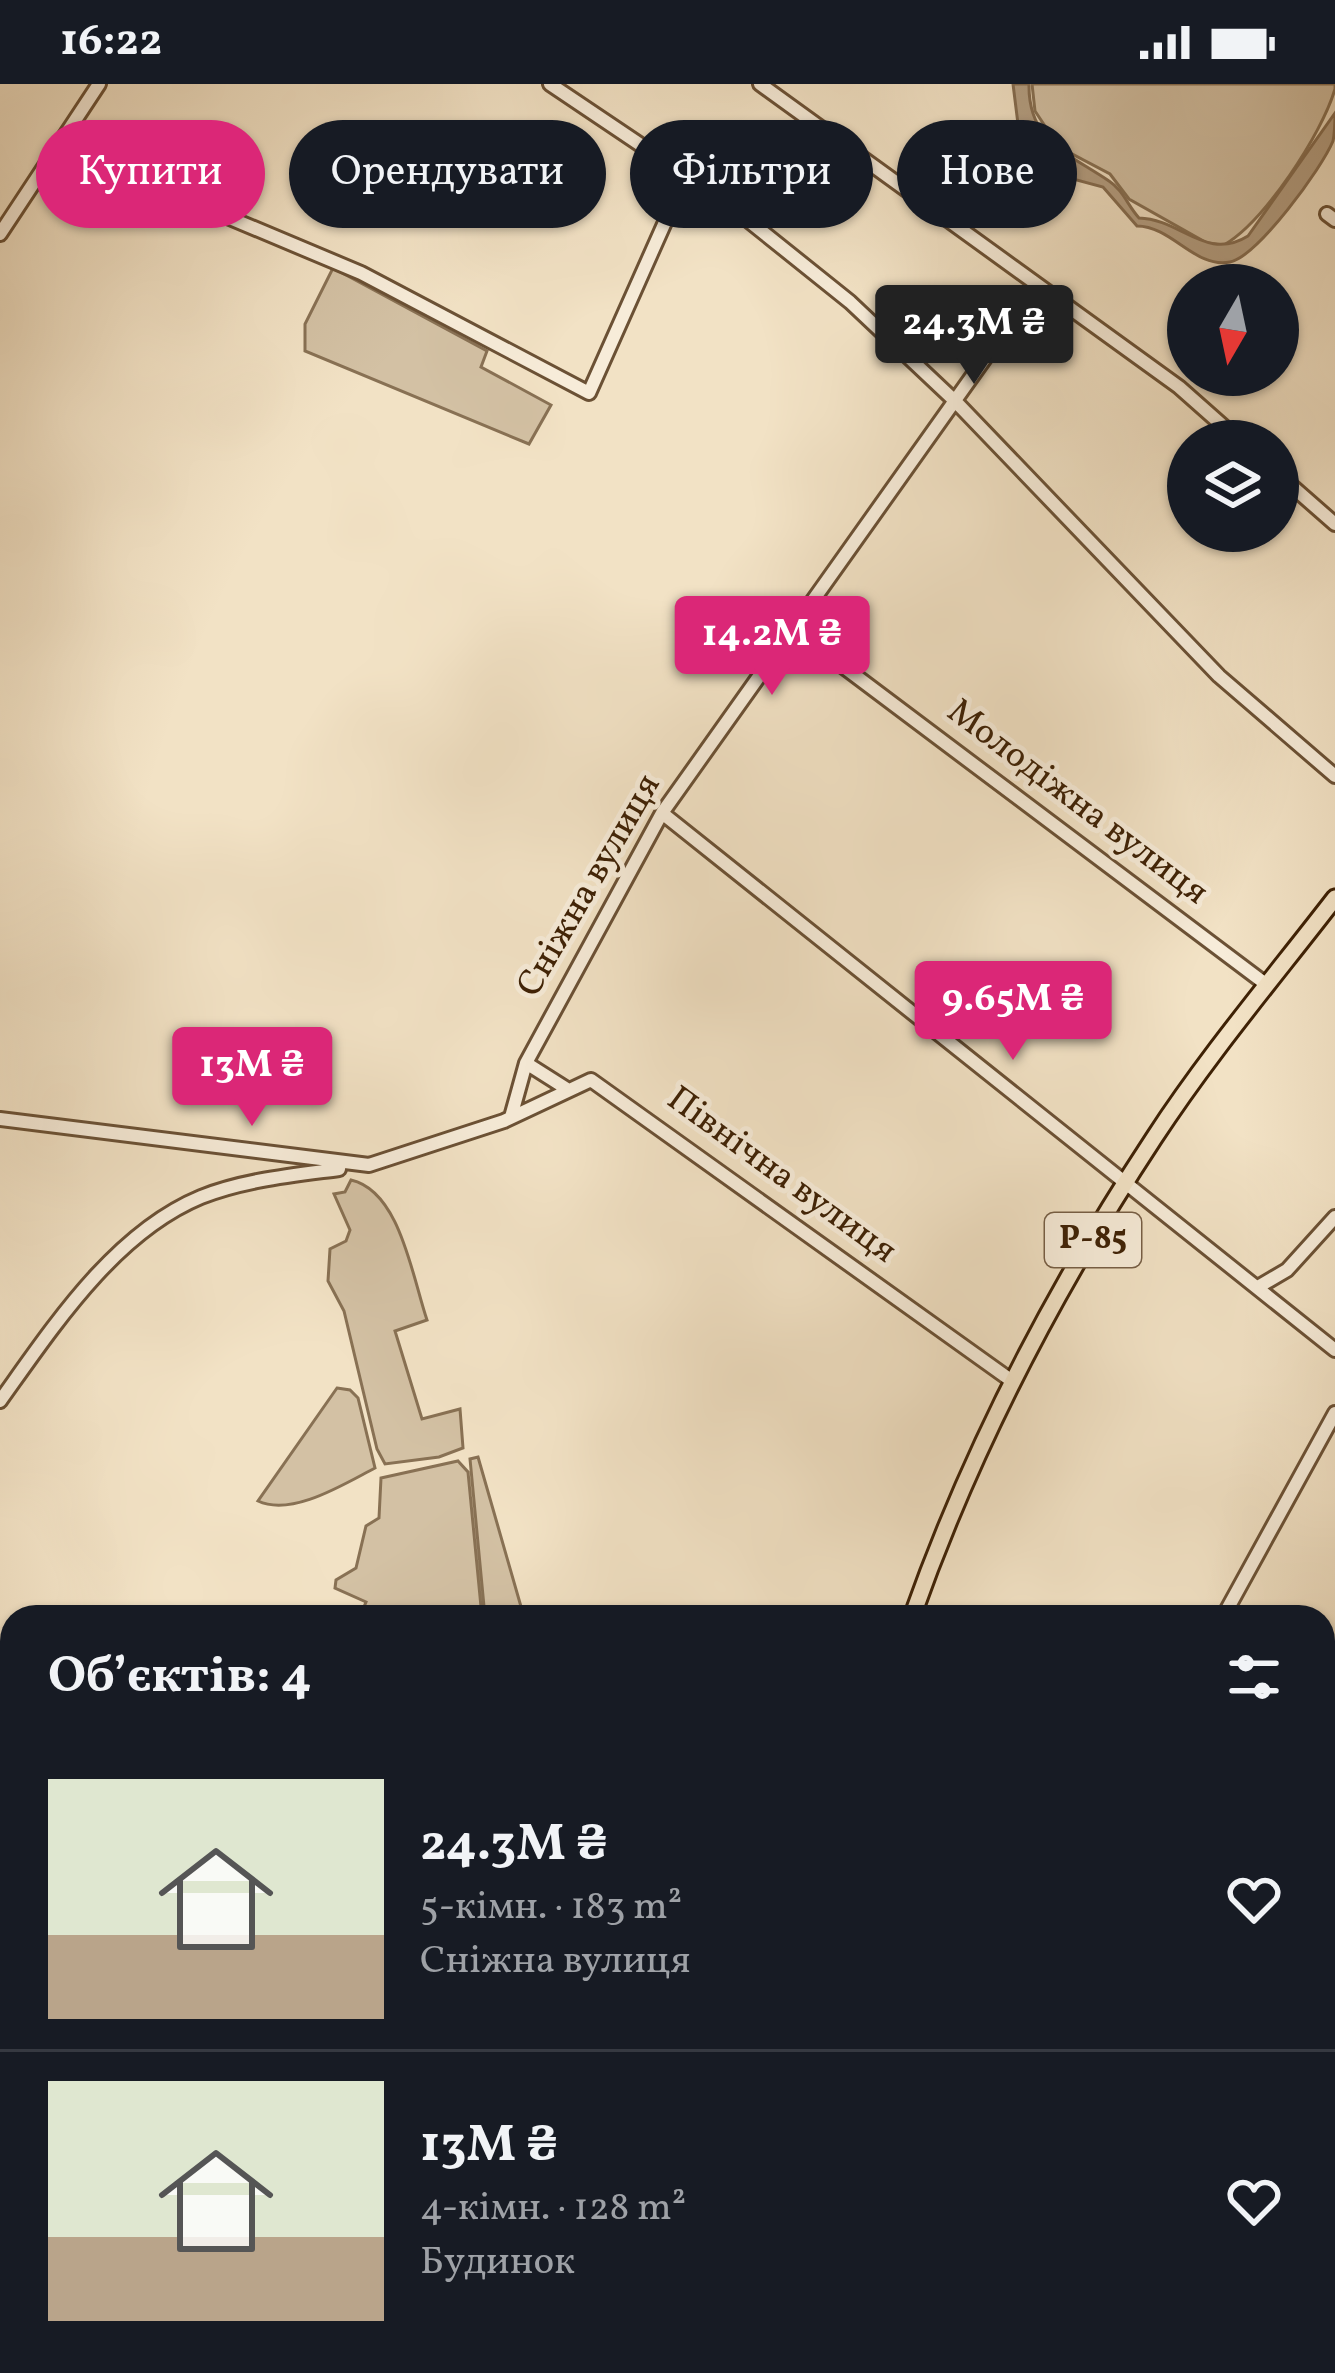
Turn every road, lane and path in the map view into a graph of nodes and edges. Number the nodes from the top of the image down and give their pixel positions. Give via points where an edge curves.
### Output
1 (99, 84) edge
2 (550, 84) edge
3 (760, 84) edge
4 (77, 120) edge
5 (630, 138) edge
6 (36, 183) edge
7 (255, 228) edge
8 (662, 228) edge
9 (754, 228) edge
10 (0, 234) edge
11 (1037, 285) junction
12 (956, 402) junction
13 (1216, 420) edge
14 (1299, 492) edge
15 (1335, 524) edge
16 (792, 628) junction
17 (1335, 776) edge
18 (662, 813) junction
19 (1335, 898) edge
20 (1268, 985) junction
21 (526, 1063) junction
22 (567, 1089) junction
23 (0, 1119) edge
24 (507, 1119) junction
25 (369, 1165) junction
26 (1126, 1183) junction
27 (1335, 1217) edge
28 (1258, 1287) junction
29 (1335, 1350) edge
30 (1012, 1381) junction
31 (0, 1401) edge
32 (1335, 1413) edge
33 (917, 1605) edge
34 (1230, 1605) edge

1 - 4 street
2 - 5 street
3 - 11 street
6 - 10 street
7 - 8 street via 348,267 589,393
9 - 12 street via 850,302
11 - 12 street, Сніжна вулиця
11 - 13 street
12 - 16 street, Сніжна вулиця
12 - 17 street via 1219,676
14 - 15 street
16 - 18 street, Сніжна вулиця
16 - 20 street, Молодіжна вулиця
18 - 21 street, Сніжна вулиця
18 - 26 street
19 - 20 main road, Р-85
20 - 26 main road, Р-85
21 - 22 street
21 - 24 street, Сніжна вулиця
22 - 24 street
22 - 30 street, Північна вулиця via 591,1080 607,1087
23 - 25 street
24 - 25 street
25 - 31 street via 201,1197 135,1239 56,1323
26 - 28 street
26 - 30 main road, Р-85
27 - 28 street via 1287,1270
28 - 29 street
30 - 33 main road, Р-85
32 - 34 street

